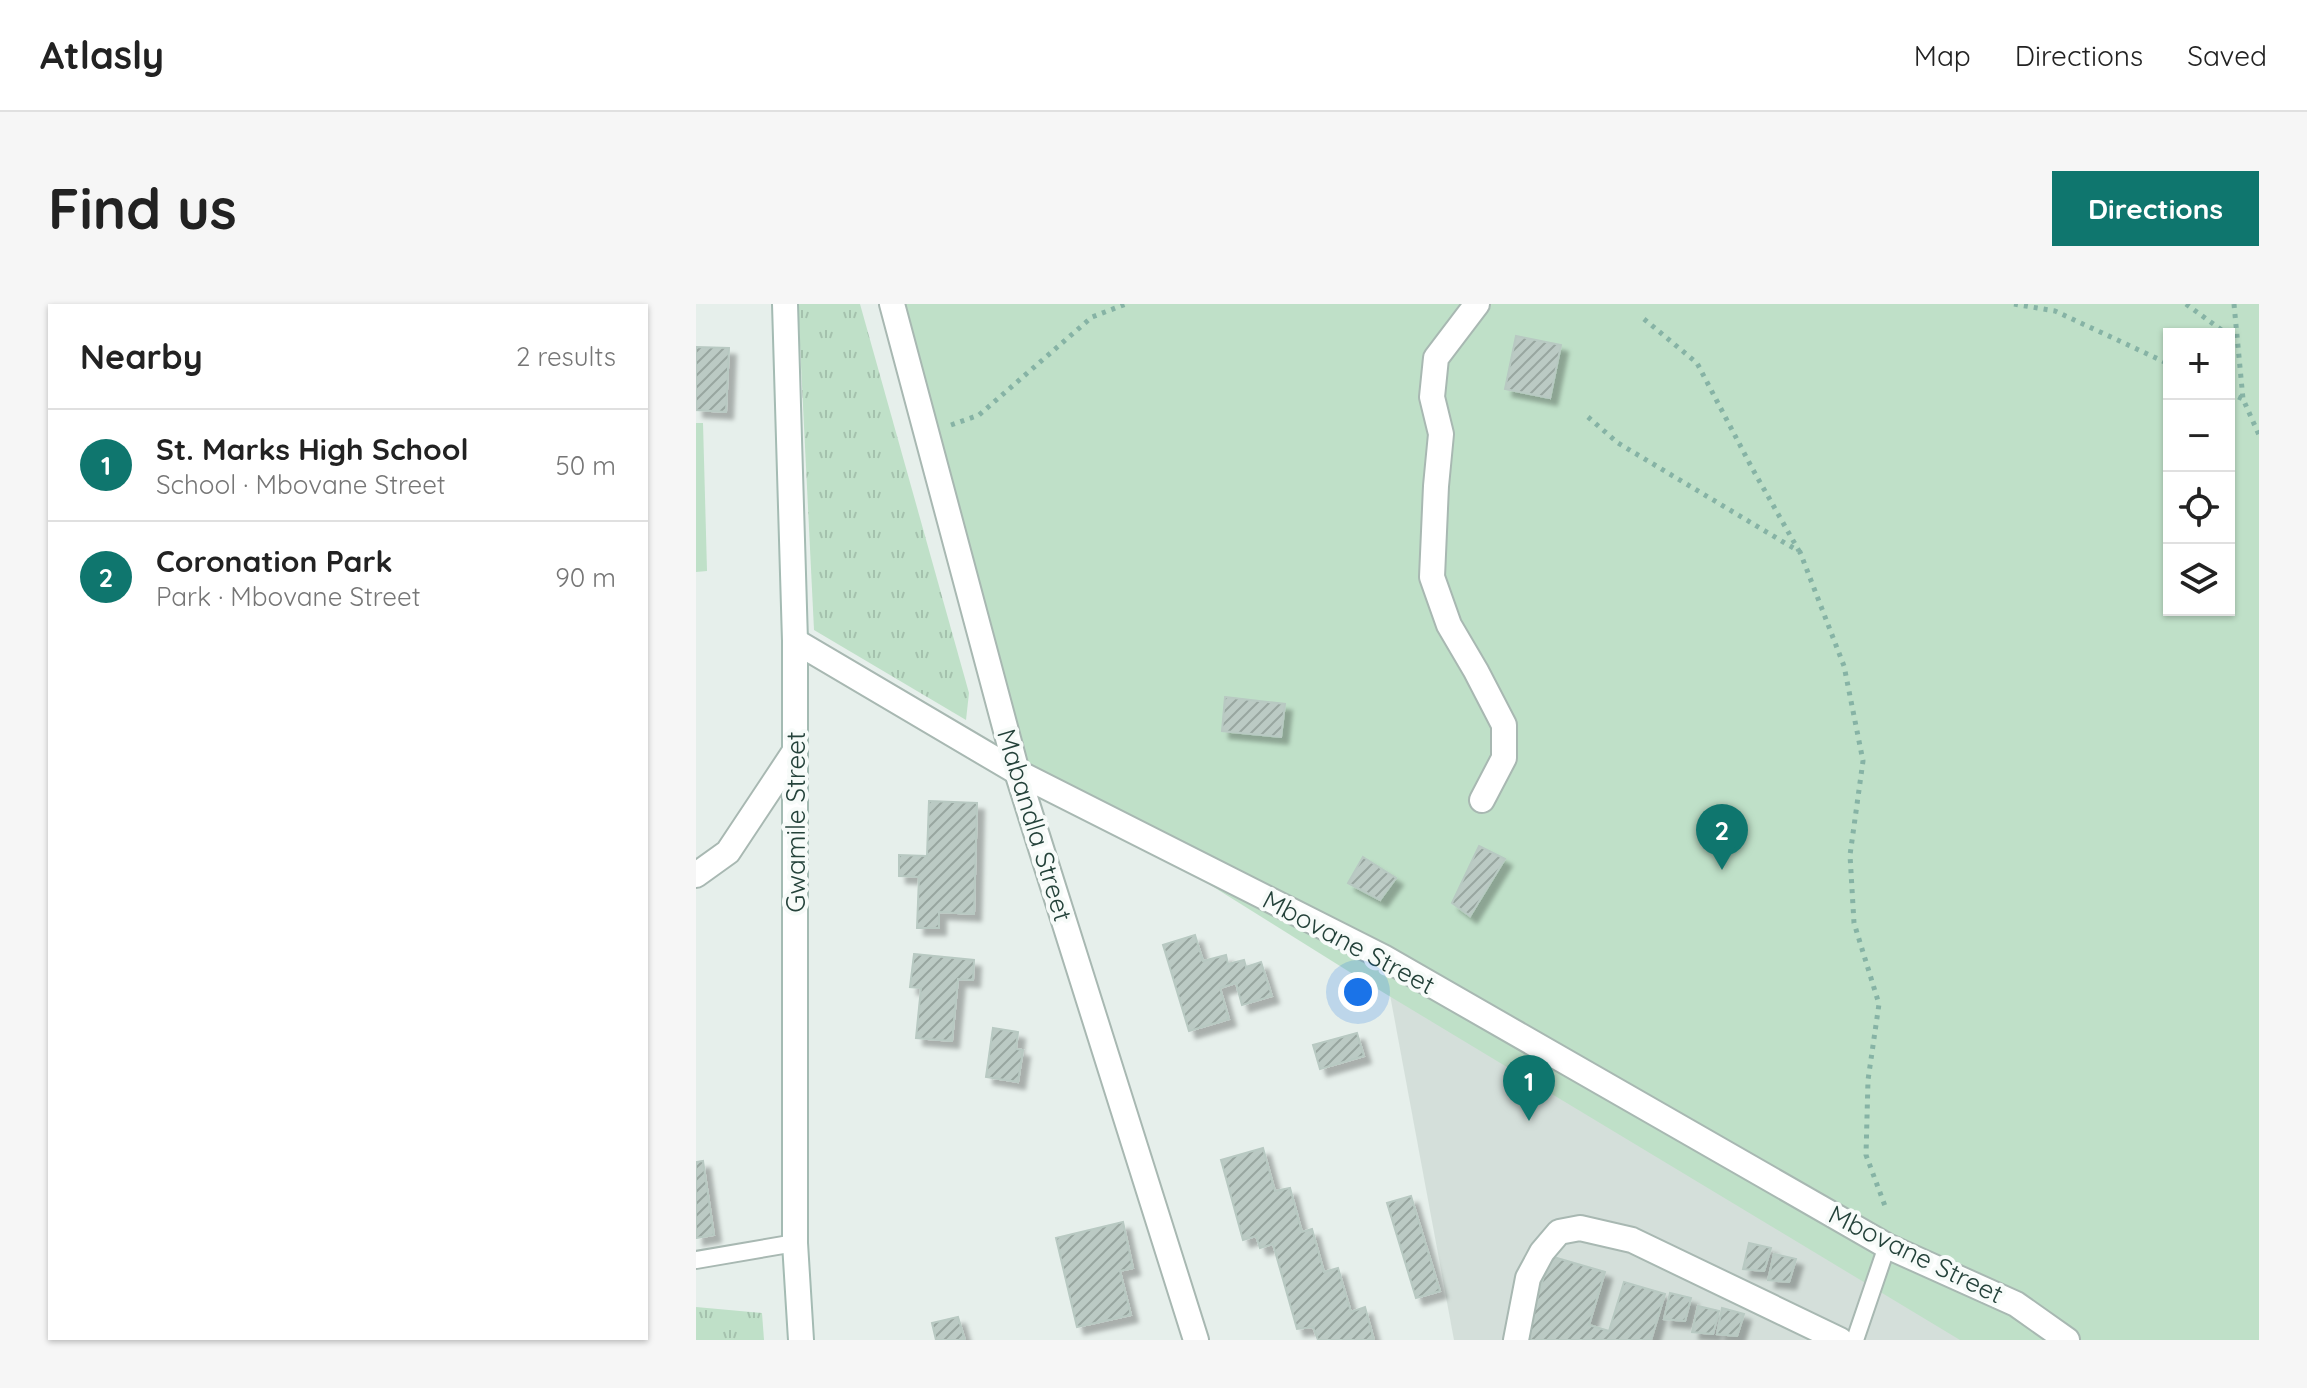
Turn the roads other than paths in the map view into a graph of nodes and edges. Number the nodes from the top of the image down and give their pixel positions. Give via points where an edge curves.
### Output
1 (785, 304) edge
2 (892, 304) edge
3 (1477, 304) edge
4 (795, 641) junction
5 (795, 751) junction
6 (1017, 772) junction
7 (1482, 800) dead end
8 (696, 875) edge
9 (795, 1243) junction
10 (1887, 1246) junction
11 (696, 1260) edge
12 (801, 1340) edge
13 (1196, 1340) edge
14 (1516, 1340) edge
15 (1840, 1340) edge
16 (1855, 1340) edge
17 (2067, 1340) edge

1 - 4 street, Gwamile Street
2 - 6 street, Mabandla Street
3 - 7 street via 1436,358 1432,397 1441,434 1432,577 1449,625 1504,725 1504,758
4 - 5 street, Gwamile Street
4 - 6 street, Mbovane Street
5 - 8 street via 728,852
5 - 9 street, Gwamile Street
6 - 10 street, Mbovane Street via 1383,957
6 - 13 street, Mabandla Street
9 - 11 lane
9 - 12 street, Gwamile Street
10 - 16 lane
10 - 17 street, Mbovane Street via 2016,1304
14 - 15 street via 1528,1278 1542,1252 1559,1232 1580,1228 1632,1240

